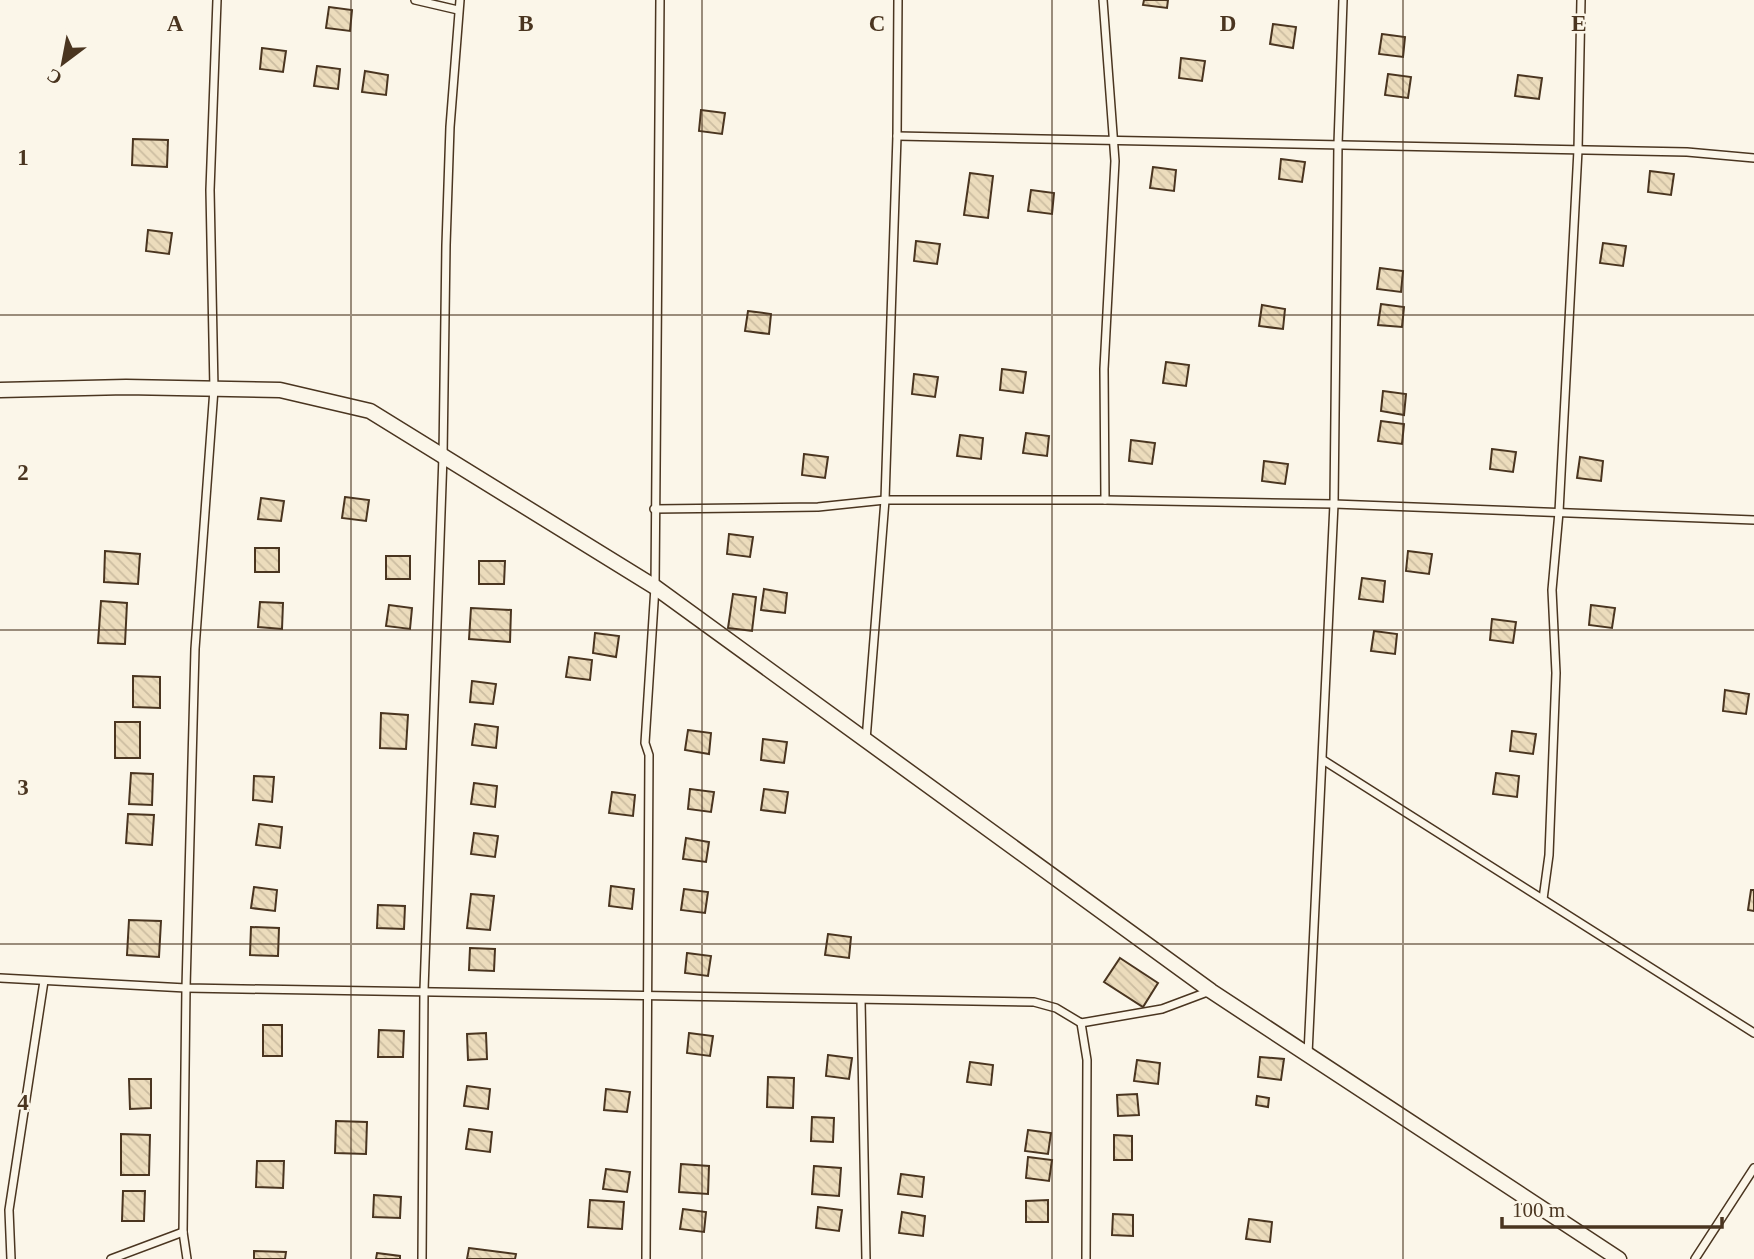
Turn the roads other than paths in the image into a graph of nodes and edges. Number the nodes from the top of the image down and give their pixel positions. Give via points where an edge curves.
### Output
1 (217, 0) edge
2 (415, 0) edge
3 (460, 0) edge
4 (660, 0) edge
5 (898, 0) edge
6 (1102, 0) edge
7 (1343, 0) edge
8 (1581, 0) edge
9 (458, 10) junction
10 (897, 136) junction
11 (1113, 140) junction
12 (1338, 144) junction
13 (1578, 150) junction
14 (1754, 158) edge
15 (214, 389) junction
16 (0, 390) edge
17 (443, 456) junction
18 (885, 500) junction
19 (1105, 500) junction
20 (1334, 503) junction
21 (654, 509) junction
22 (1559, 512) junction
23 (1754, 520) edge
24 (655, 587) junction
25 (866, 741) junction
26 (1323, 760) junction
27 (1543, 899) junction
28 (0, 978) edge
29 (44, 981) junction
30 (186, 988) junction
31 (424, 990) junction
32 (1211, 991) junction
33 (648, 995) junction
34 (861, 1000) junction
35 (1081, 1023) junction
36 (1754, 1033) edge
37 (1308, 1055) junction
38 (1754, 1168) edge
39 (183, 1232) junction
40 (11, 1259) edge
41 (111, 1259) edge
42 (187, 1259) edge
43 (422, 1259) edge
44 (646, 1259) edge
45 (866, 1259) edge
46 (1086, 1259) edge
47 (1619, 1259) edge
48 (1695, 1259) edge

1 - 15 lane via 210,190
2 - 9 lane
3 - 9 lane
4 - 21 lane
5 - 10 lane
6 - 11 lane
7 - 12 lane
8 - 13 lane
9 - 17 lane via 446,245
10 - 11 lane
10 - 18 lane
11 - 12 lane
11 - 19 lane via 1104,369
12 - 13 lane
12 - 20 lane
13 - 14 lane
13 - 22 lane
15 - 16 street
15 - 17 street via 280,390 370,411
15 - 30 lane via 195,649
17 - 24 street
17 - 31 lane
18 - 19 lane
18 - 21 lane via 818,507
18 - 25 lane
19 - 20 lane
20 - 22 lane
20 - 26 lane
21 - 24 lane
22 - 23 lane
22 - 27 lane via 1552,590 1556,673 1550,842
24 - 25 street
24 - 33 lane via 645,743 649,755
25 - 32 street
26 - 27 lane
26 - 37 lane
27 - 36 lane
28 - 29 lane
29 - 30 lane
29 - 40 lane via 9,1210
30 - 31 lane
30 - 39 lane
31 - 33 lane
31 - 43 lane
32 - 35 lane via 1162,1009
32 - 37 street
33 - 34 lane
33 - 44 lane
34 - 35 lane via 1034,1002
34 - 45 lane
35 - 46 lane via 1087,1060
37 - 47 street
38 - 48 lane
39 - 41 lane
39 - 42 lane

